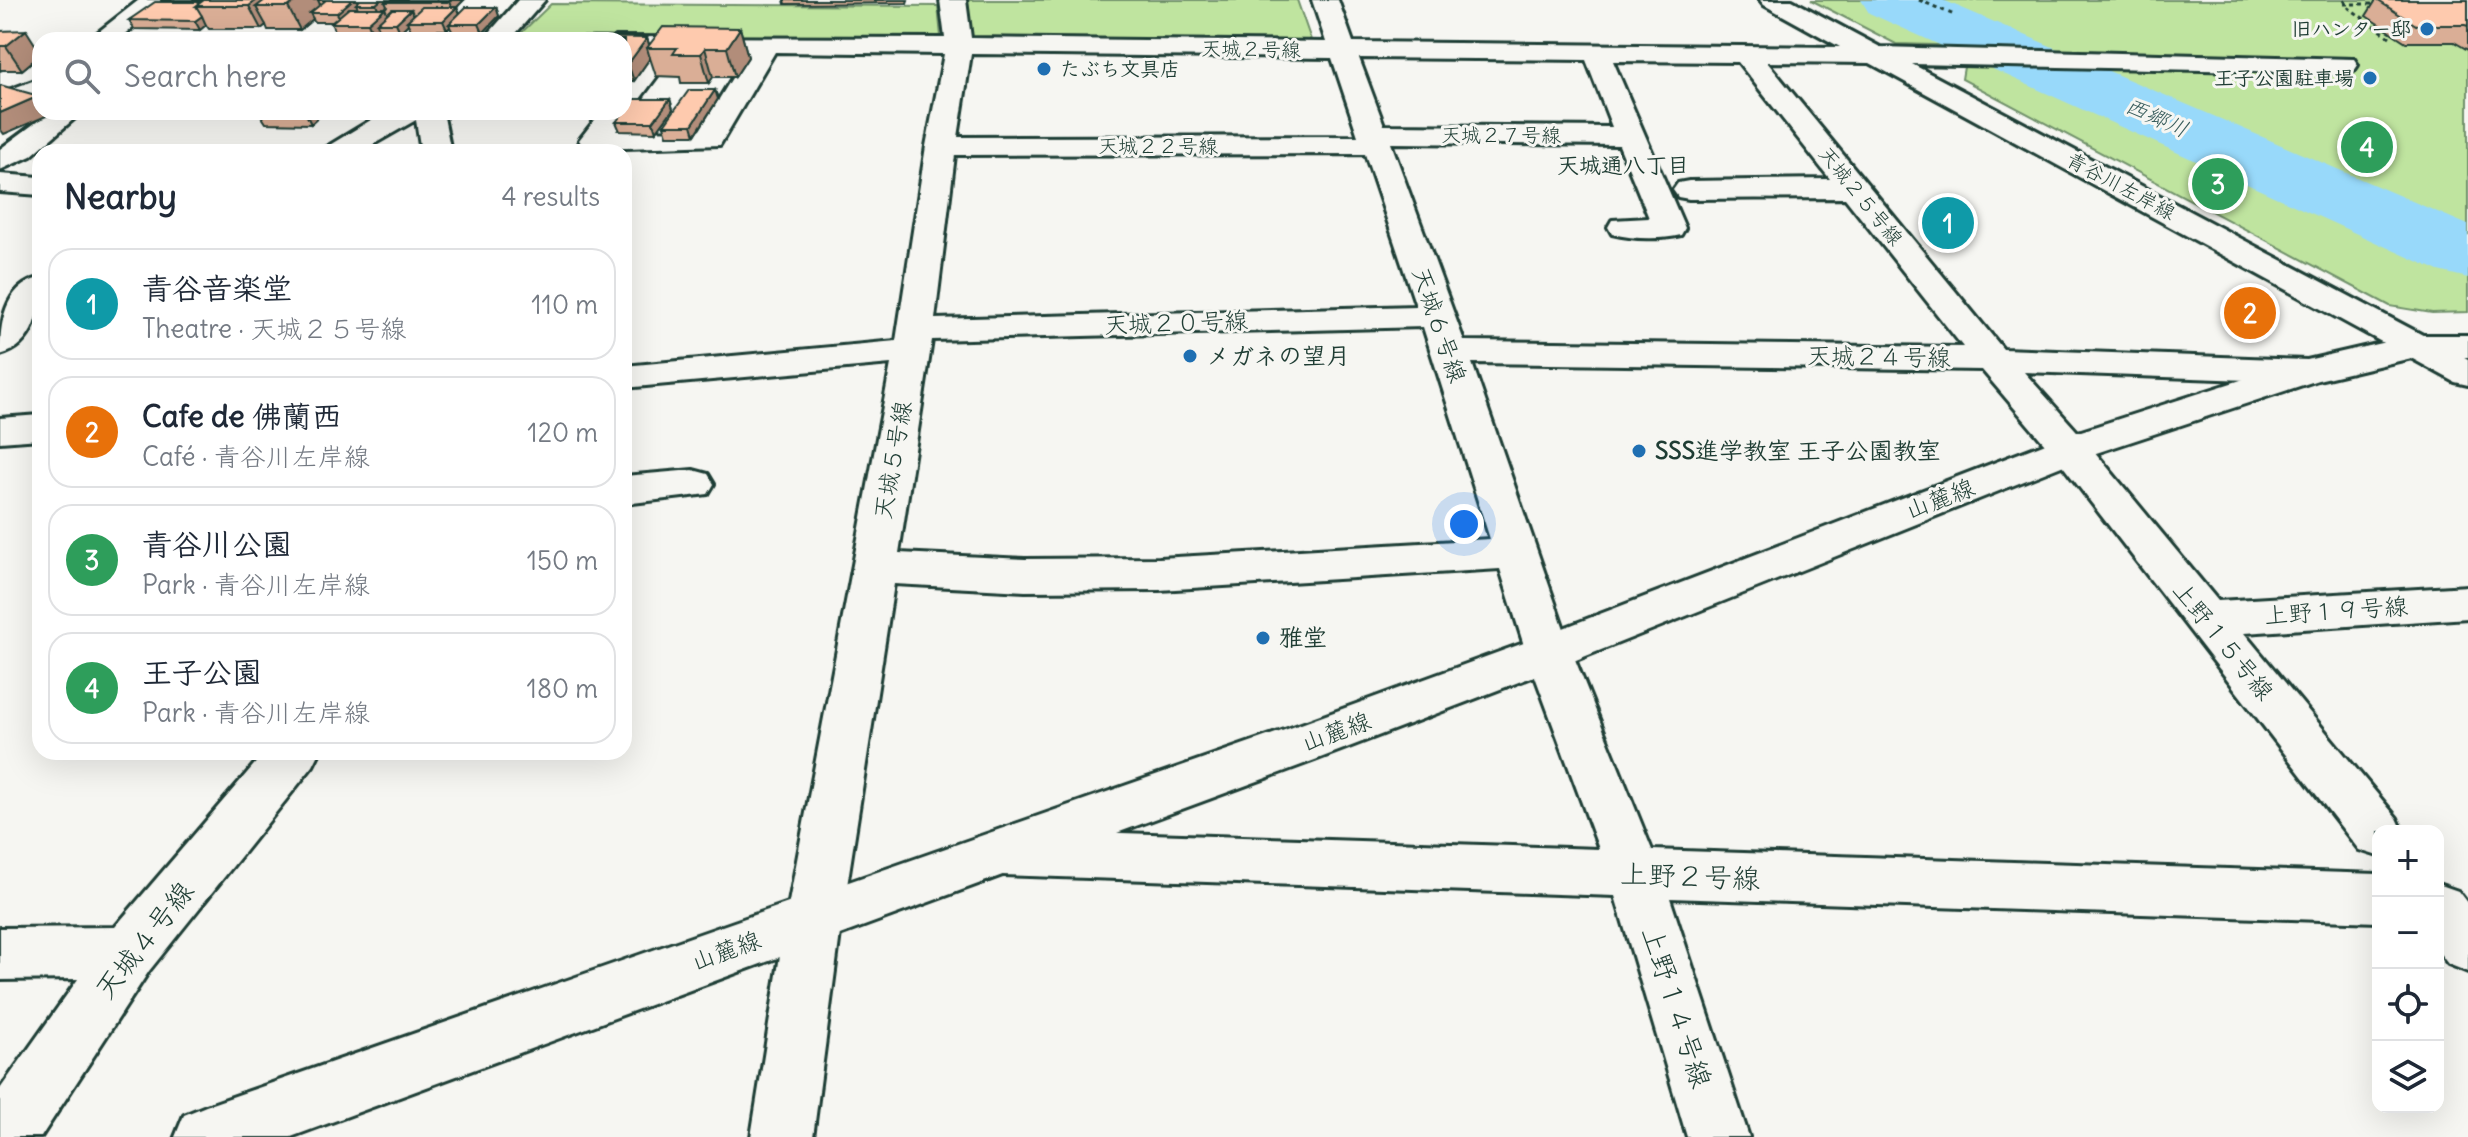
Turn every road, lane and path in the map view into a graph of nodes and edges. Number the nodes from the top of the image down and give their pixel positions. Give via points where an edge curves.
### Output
1 (155, 0) edge
2 (532, 0) edge
3 (953, 0) edge
4 (1325, 0) edge
5 (1773, 0) edge
6 (2344, 2) edge
7 (2391, 4) edge
8 (112, 32) edge
9 (503, 32) edge
10 (2390, 37) edge
11 (632, 43) edge
12 (667, 44) junction
13 (767, 44) junction
14 (959, 46) junction
15 (1343, 50) junction
16 (1596, 52) junction
17 (32, 53) edge
18 (1746, 54) junction
19 (1878, 55) junction
20 (2344, 65) dead end
21 (0, 82) edge
22 (632, 90) edge
23 (58, 120) edge
24 (396, 120) edge
25 (430, 120) edge
26 (610, 120) edge
27 (1630, 136) junction
28 (1374, 140) junction
29 (353, 144) edge
30 (435, 144) edge
31 (941, 146) junction
32 (0, 161) edge
33 (0, 183) edge
34 (32, 185) edge
35 (1854, 188) junction
36 (1689, 190) dead end
37 (1624, 227) dead end
38 (28, 293) edge
39 (1436, 316) junction
40 (914, 341) junction
41 (0, 344) edge
42 (2416, 346) junction
43 (2468, 346) edge
44 (1450, 352) junction
45 (1992, 359) junction
46 (2307, 371) junction
47 (2468, 374) edge
48 (632, 376) edge
49 (32, 428) edge
50 (0, 430) edge
51 (2070, 448) junction
52 (693, 484) dead end
53 (632, 489) edge
54 (1517, 553) junction
55 (874, 567) junction
56 (2468, 602) edge
57 (2205, 619) junction
58 (1549, 652) junction
59 (288, 760) edge
60 (2372, 827) edge
61 (1002, 852) junction
62 (1635, 874) junction
63 (2372, 898) edge
64 (2444, 899) edge
65 (2468, 899) edge
66 (2444, 916) edge
67 (814, 918) junction
68 (2468, 946) edge
69 (129, 953) junction
70 (0, 954) edge
71 (4, 1137) edge
72 (206, 1137) edge
73 (782, 1137) edge
74 (1718, 1137) edge

1 - 8 street
2 - 9 street
3 - 14 street, 天城５号線
4 - 15 street, 天城６号線
5 - 19 street, 青谷川左岸線
6 - 7 path
6 - 10 path
11 - 12 street, 天城２号線
12 - 13 street, 天城２号線
12 - 22 street
13 - 14 street, 天城２号線
13 - 26 street via 709,139 594,140
14 - 15 street, 天城２号線
14 - 31 street, 天城５号線
15 - 16 street, 天城２号線
15 - 28 street, 天城６号線
16 - 18 street, 天城２号線
16 - 27 street
17 - 21 street
18 - 19 street, 天城２号線
18 - 35 street, 天城２５号線
19 - 20 street, 天城２号線
19 - 42 street, 青谷川左岸線
23 - 32 street
24 - 29 street
25 - 30 street
27 - 28 street, 天城２７号線
27 - 37 street via 1669,228
28 - 31 street, 天城２２号線
28 - 39 street, 天城６号線
31 - 40 street, 天城５号線
33 - 34 street
35 - 36 street
35 - 45 street, 天城２５号線
38 - 41 street via 13,333
39 - 40 street, 天城２０号線
39 - 44 street, 天城６号線
40 - 48 street, 天城２０号線
40 - 55 street, 天城５号線
42 - 43 street, 山麓線
42 - 46 street, 山麓線
42 - 47 street, 青谷川左岸線
44 - 45 street, 天城２４号線
44 - 54 street, 天城６号線
45 - 46 street, 天城２４号線
45 - 51 street, 天城２５号線
46 - 51 street, 山麓線
49 - 50 street
51 - 57 street, 上野１５号線
51 - 58 street, 山麓線
52 - 53 street
54 - 55 street via 1159,574 1025,575
54 - 58 street, 天城６号線
55 - 67 street, 天城５号線
56 - 57 street, 上野１９号線
57 - 60 street, 上野１５号線
58 - 61 street, 山麓線
58 - 62 street, 上野１４号線
59 - 69 street, 天城４号線
61 - 62 street, 上野２号線
61 - 67 street, 山麓線
62 - 63 street, 上野２号線
62 - 74 street, 上野１４号線
64 - 65 street
66 - 68 street
67 - 72 street, 山麓線
67 - 73 street, 天城５号線
69 - 70 street
69 - 71 street, 天城４号線

